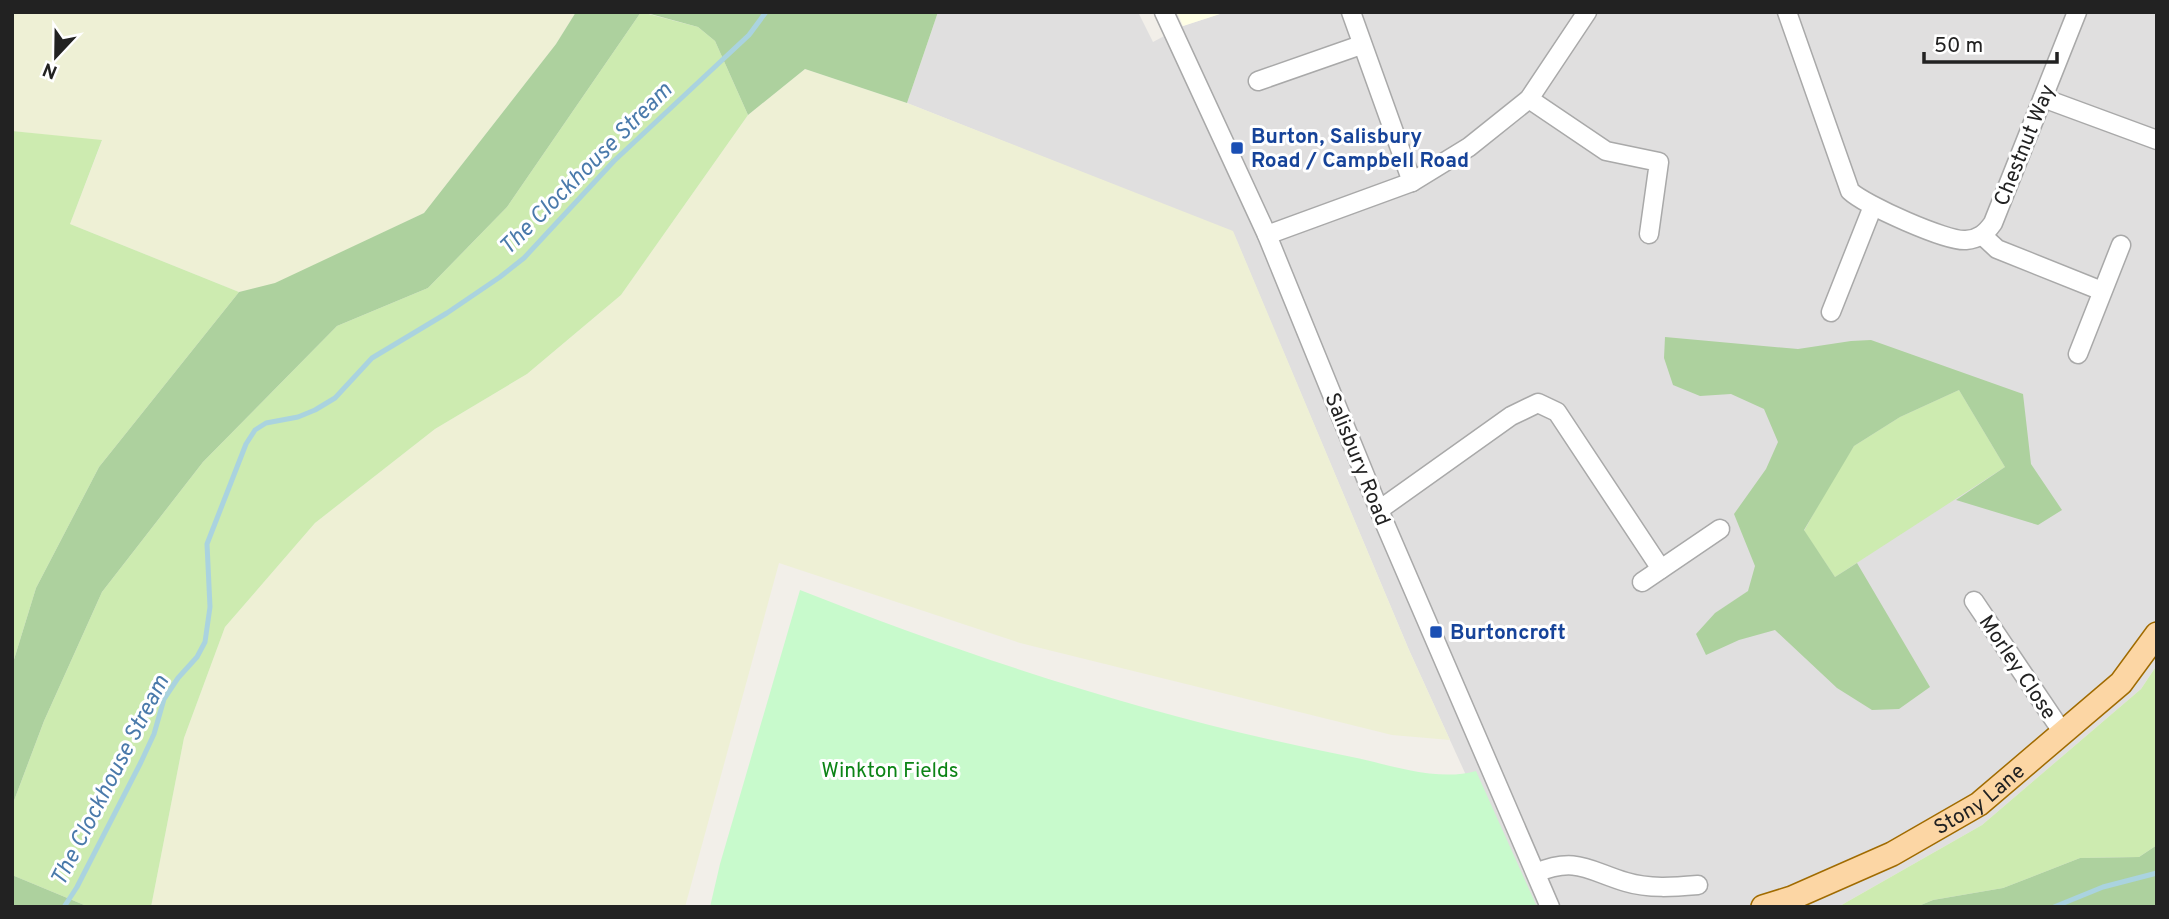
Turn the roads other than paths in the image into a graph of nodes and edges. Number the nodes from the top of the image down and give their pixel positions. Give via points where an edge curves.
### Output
1 (1164, 12) edge
2 (1351, 12) edge
3 (1587, 12) edge
4 (1787, 12) edge
5 (2077, 12) edge
6 (1361, 45) junction
7 (1258, 81) dead end
8 (2043, 98) junction
9 (1529, 99) junction
10 (2157, 140) edge
11 (1412, 182) junction
12 (1873, 206) junction
13 (1649, 234) dead end
14 (1267, 235) junction
15 (1982, 235) junction
16 (2120, 245) dead end
17 (2102, 291) junction
18 (1831, 312) dead end
19 (2078, 354) dead end
20 (1379, 510) junction
21 (1720, 529) dead end
22 (1661, 569) junction
23 (1642, 582) dead end
24 (1974, 601) dead end
25 (2157, 634) edge
26 (2063, 733) junction
27 (1536, 873) junction
28 (1698, 885) dead end
29 (1550, 907) edge
30 (1763, 907) edge

1 - 14 street, Salisbury Road
2 - 6 street
3 - 9 street
4 - 12 street via 1850,191
5 - 8 street, Chestnut Way
6 - 7 street
6 - 11 street
8 - 10 street
8 - 15 street, Chestnut Way via 1993,223
9 - 11 street via 1469,147
9 - 13 street via 1606,151 1659,162
11 - 14 street
12 - 15 street via 1963,241
12 - 18 street
14 - 20 street, Salisbury Road
15 - 17 street via 1997,249
16 - 17 street
17 - 19 street
20 - 22 street via 1511,416 1538,403 1557,412
20 - 27 street, Salisbury Road
21 - 22 street
22 - 23 street
24 - 26 street, Morley Close
25 - 26 main road, Stony Lane via 2121,683
26 - 30 main road, Stony Lane via 1979,804 1892,854
27 - 28 street via 1555,865 1591,868 1627,883
27 - 29 street, Salisbury Road

